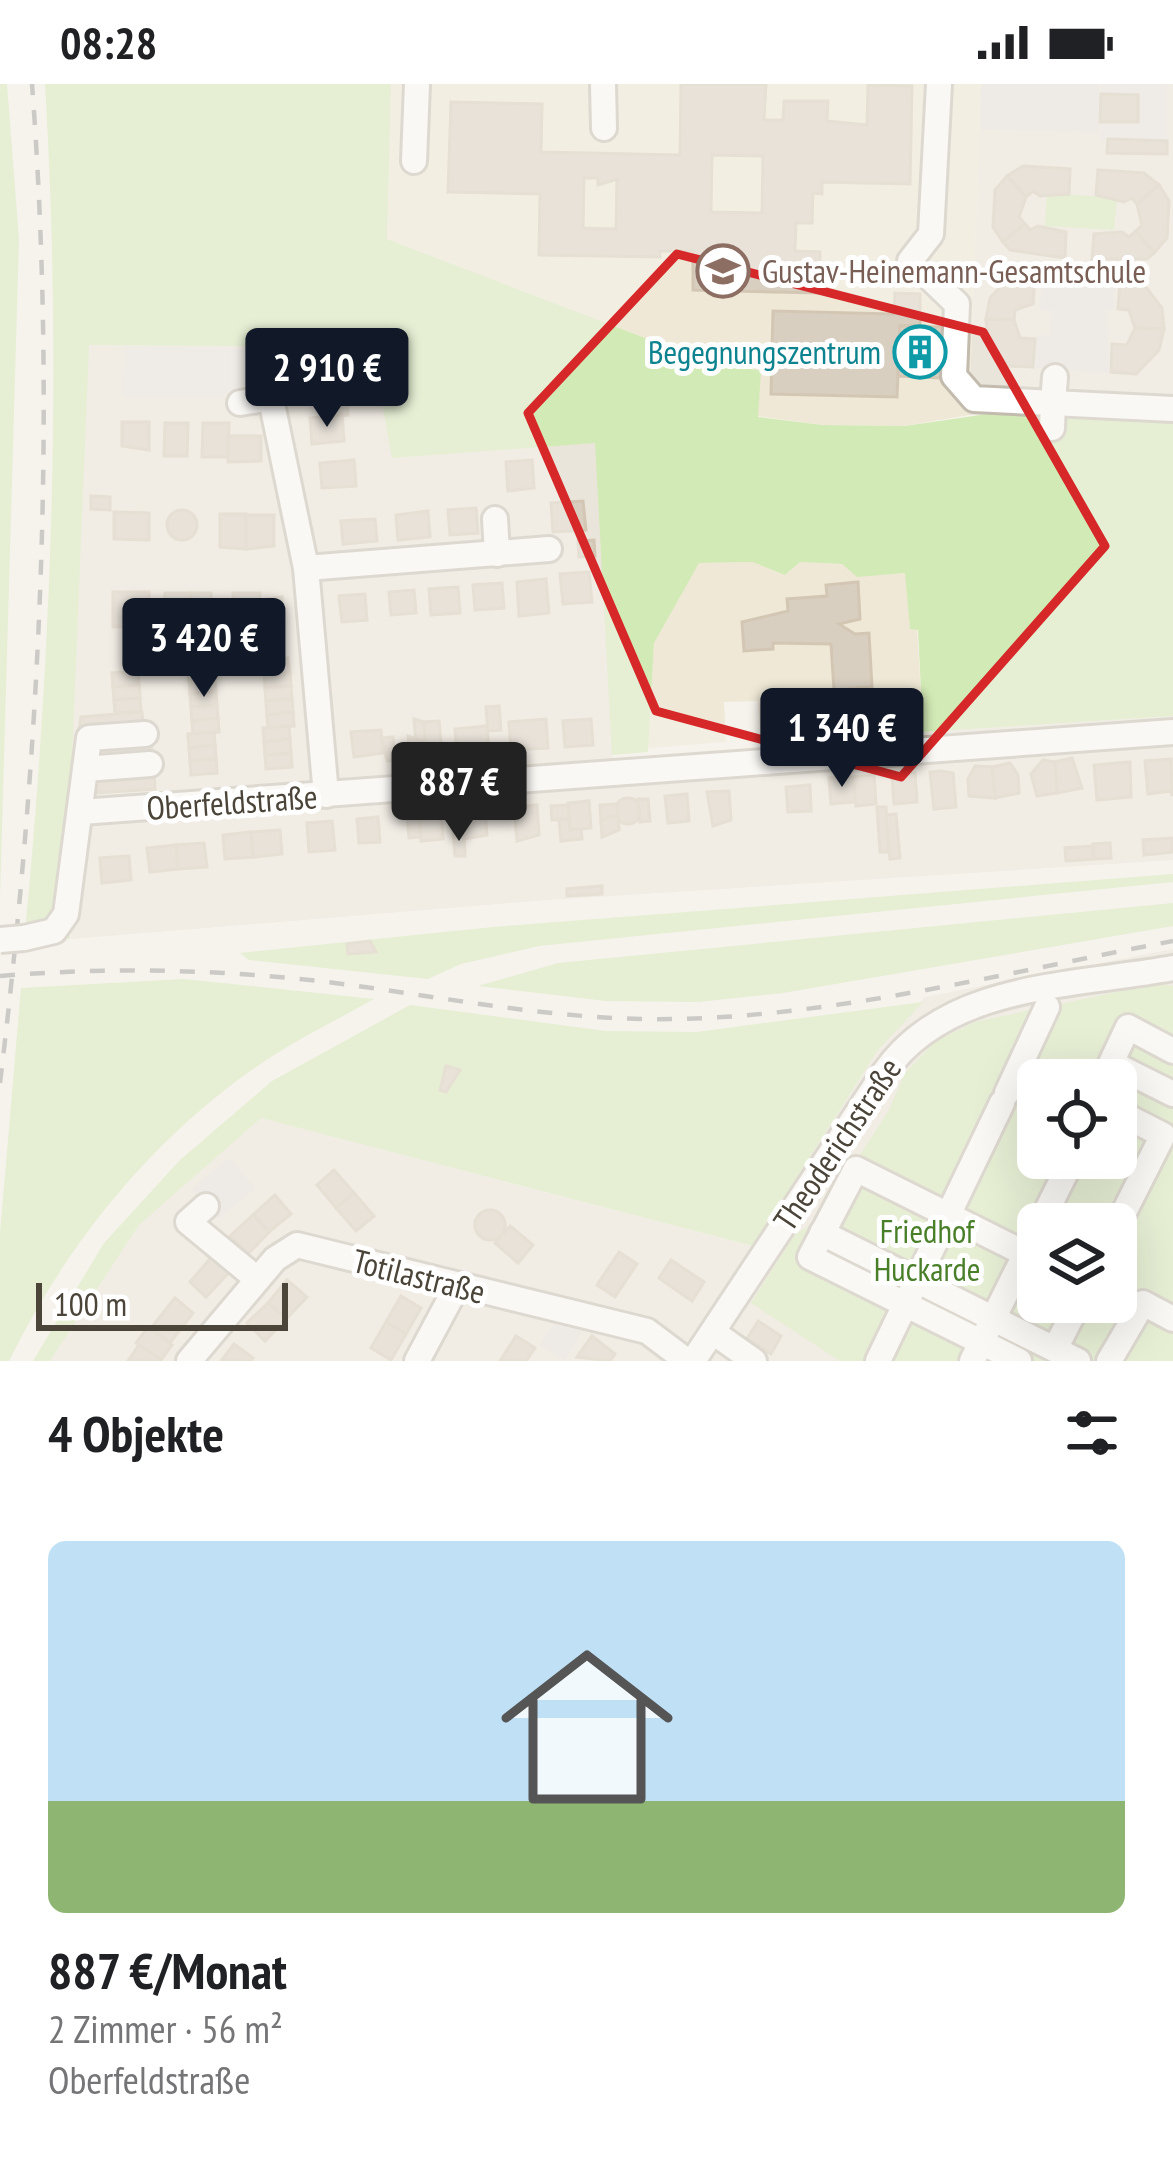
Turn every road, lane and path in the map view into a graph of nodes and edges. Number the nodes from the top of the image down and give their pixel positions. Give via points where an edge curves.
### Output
1 (417, 84) edge
2 (603, 84) edge
3 (939, 84) edge
4 (604, 128) dead end
5 (414, 161) dead end
6 (910, 261) dead end
7 (931, 279) dead end
8 (264, 365) dead end
9 (271, 398) junction
10 (240, 404) dead end
11 (1173, 409) edge
12 (495, 519) dead end
13 (549, 549) dead end
14 (497, 554) junction
15 (306, 568) junction
16 (1173, 732) edge
17 (145, 734) dead end
18 (149, 764) dead end
19 (86, 769) junction
20 (326, 795) junction
21 (81, 812) junction
22 (12, 939) edge
23 (1173, 968) edge
24 (1047, 1007) dead end
25 (1173, 1051) edge
26 (1173, 1094) edge
27 (1137, 1117) edge
28 (1168, 1125) edge
29 (1129, 1203) edge
30 (206, 1206) dead end
31 (948, 1215) junction
32 (822, 1233) junction
33 (1017, 1250) edge
34 (257, 1279) junction
35 (916, 1279) junction
36 (1017, 1280) edge
37 (457, 1286) junction
38 (904, 1304) junction
39 (1137, 1304) edge
40 (993, 1318) junction
41 (1173, 1319) edge
42 (1068, 1323) edge
43 (1121, 1323) edge
44 (713, 1332) junction
45 (1055, 1349) junction
46 (976, 1352) edge
47 (189, 1361) edge
48 (417, 1361) edge
49 (690, 1361) edge
50 (754, 1361) edge
51 (878, 1361) edge
52 (1019, 1361) edge
53 (1078, 1361) edge
54 (1109, 1361) edge

1 - 5 street
2 - 4 street
3 - 6 street via 931,234
7 - 11 street via 957,304 955,376 974,399
8 - 9 street
9 - 10 street
9 - 15 street
12 - 14 street
13 - 14 street
14 - 15 street
15 - 20 street
16 - 20 street, Oberfeldstraße
17 - 19 street via 88,738
18 - 19 street
19 - 21 street
20 - 21 street, Oberfeldstraße
21 - 22 street via 66,914 54,931
23 - 44 street, Theoderichstraße via 967,1006 915,1035
24 - 31 street
25 - 26 street via 1119,1023 1111,1063
27 - 28 street
28 - 29 street
30 - 34 street via 188,1222
31 - 32 street via 856,1169
31 - 33 street
31 - 35 street
32 - 35 street
32 - 38 street via 809,1257
34 - 37 street, Totilastraße via 297,1245
34 - 47 street, Totilastraße
35 - 38 street
35 - 40 street
36 - 40 street
37 - 48 street
37 - 49 street, Totilastraße via 646,1331
38 - 46 street
38 - 51 street
39 - 41 street
40 - 45 street
40 - 46 street
42 - 45 street
43 - 54 street
44 - 49 street, Theoderichstraße
44 - 50 street
45 - 53 street
46 - 52 street

